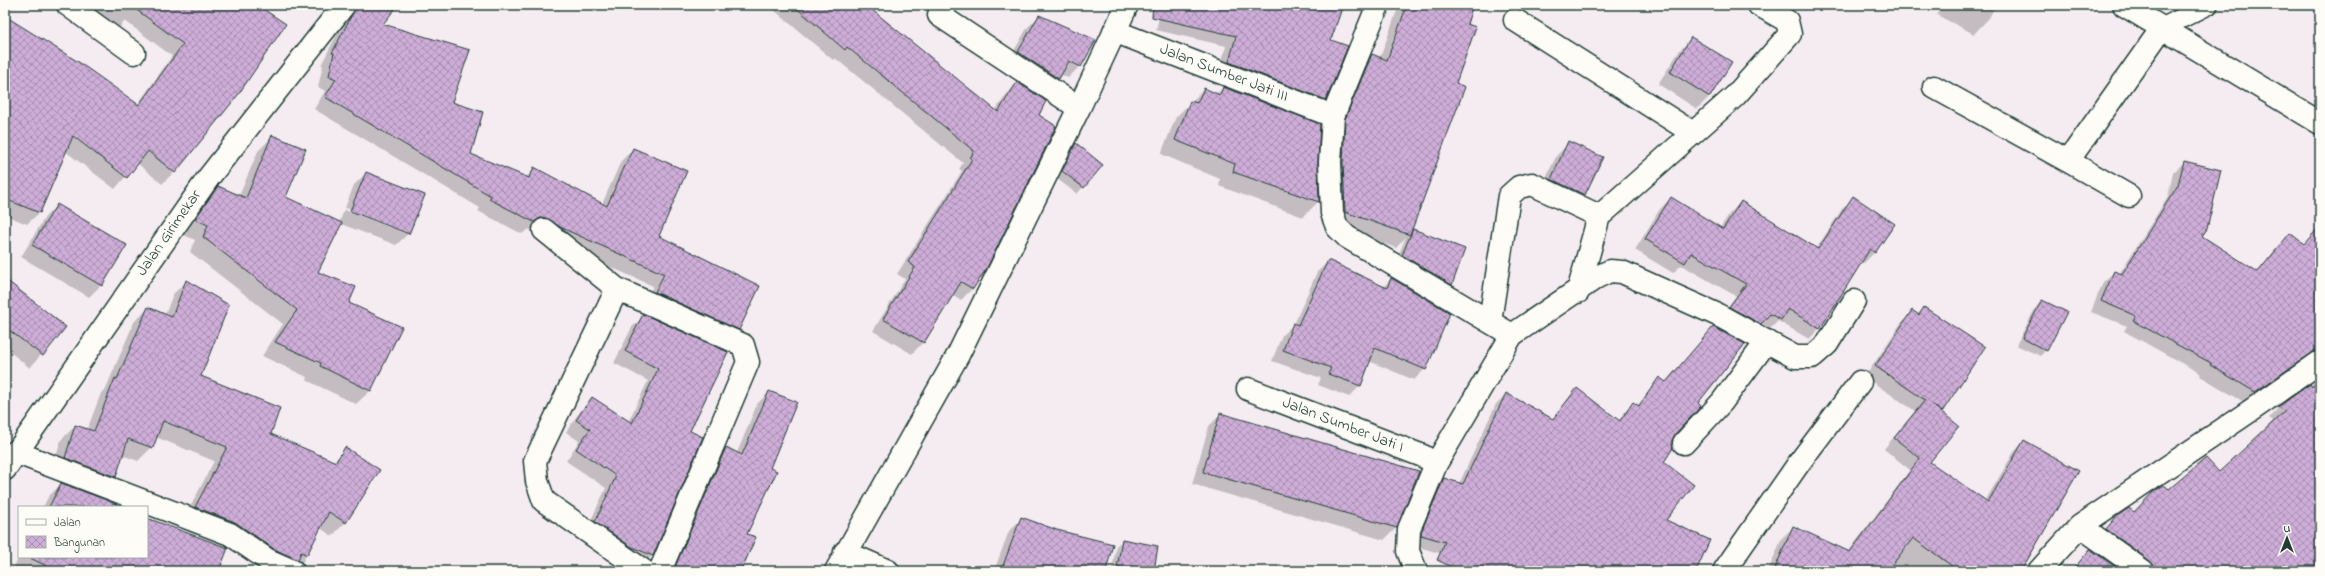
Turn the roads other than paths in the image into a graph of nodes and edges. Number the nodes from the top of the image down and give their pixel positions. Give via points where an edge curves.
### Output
1 (68, 5) edge
2 (344, 5) edge
3 (1127, 5) edge
4 (1378, 5) edge
5 (1758, 5) edge
6 (2124, 5) edge
7 (2208, 5) edge
8 (938, 8) edge
9 (1515, 20) dead end
10 (2162, 28) junction
11 (1114, 31) junction
12 (134, 53) dead end
13 (1934, 86) dead end
14 (1079, 108) junction
15 (1333, 116) junction
16 (2320, 123) edge
17 (1693, 133) junction
18 (2068, 161) junction
19 (2129, 196) dead end
20 (1599, 216) junction
21 (544, 230) dead end
22 (618, 289) junction
23 (1578, 292) junction
24 (1854, 301) dead end
25 (1490, 321) junction
26 (1512, 335) junction
27 (1767, 341) junction
28 (2320, 362) edge
29 (1860, 382) dead end
30 (1248, 389) dead end
31 (1684, 442) dead end
32 (10, 460) edge
33 (1436, 464) junction
34 (147, 506) edge
35 (148, 506) edge
36 (2080, 526) junction
37 (840, 562) edge
38 (293, 571) edge
39 (644, 571) edge
40 (660, 571) edge
41 (888, 571) edge
42 (1416, 571) edge
43 (1724, 571) edge
44 (2039, 571) edge
45 (2143, 571) edge

1 - 12 street
2 - 32 street, Jalan Girimekar via 209,177
3 - 11 street
4 - 15 street
5 - 17 street via 1787,21 1790,34 1735,96
6 - 10 street
7 - 10 lane
8 - 14 street
9 - 17 street
10 - 16 street
10 - 18 street
11 - 14 street
11 - 15 street, Jalan Sumber Jati III
13 - 18 street
14 - 37 street via 958,355
15 - 25 street via 1330,162 1332,213 1337,226 1346,237
17 - 20 street
18 - 19 street
20 - 23 street
20 - 25 street via 1532,184 1519,187 1509,196
21 - 22 street
22 - 39 street via 535,461 537,481 544,501
22 - 40 street via 743,345 748,362
23 - 26 street
23 - 27 street via 1597,277 1610,271 1622,272 1718,315
24 - 27 street via 1827,344 1812,357 1795,358
25 - 26 street
26 - 33 street
27 - 31 street via 1722,402
28 - 36 street
29 - 43 street via 1830,420
30 - 33 street, Jalan Sumber Jati I via 1423,456
32 - 34 street
33 - 42 street via 1409,529 1408,551
35 - 38 street via 230,534 268,560
36 - 44 street
36 - 45 street
37 - 41 street

